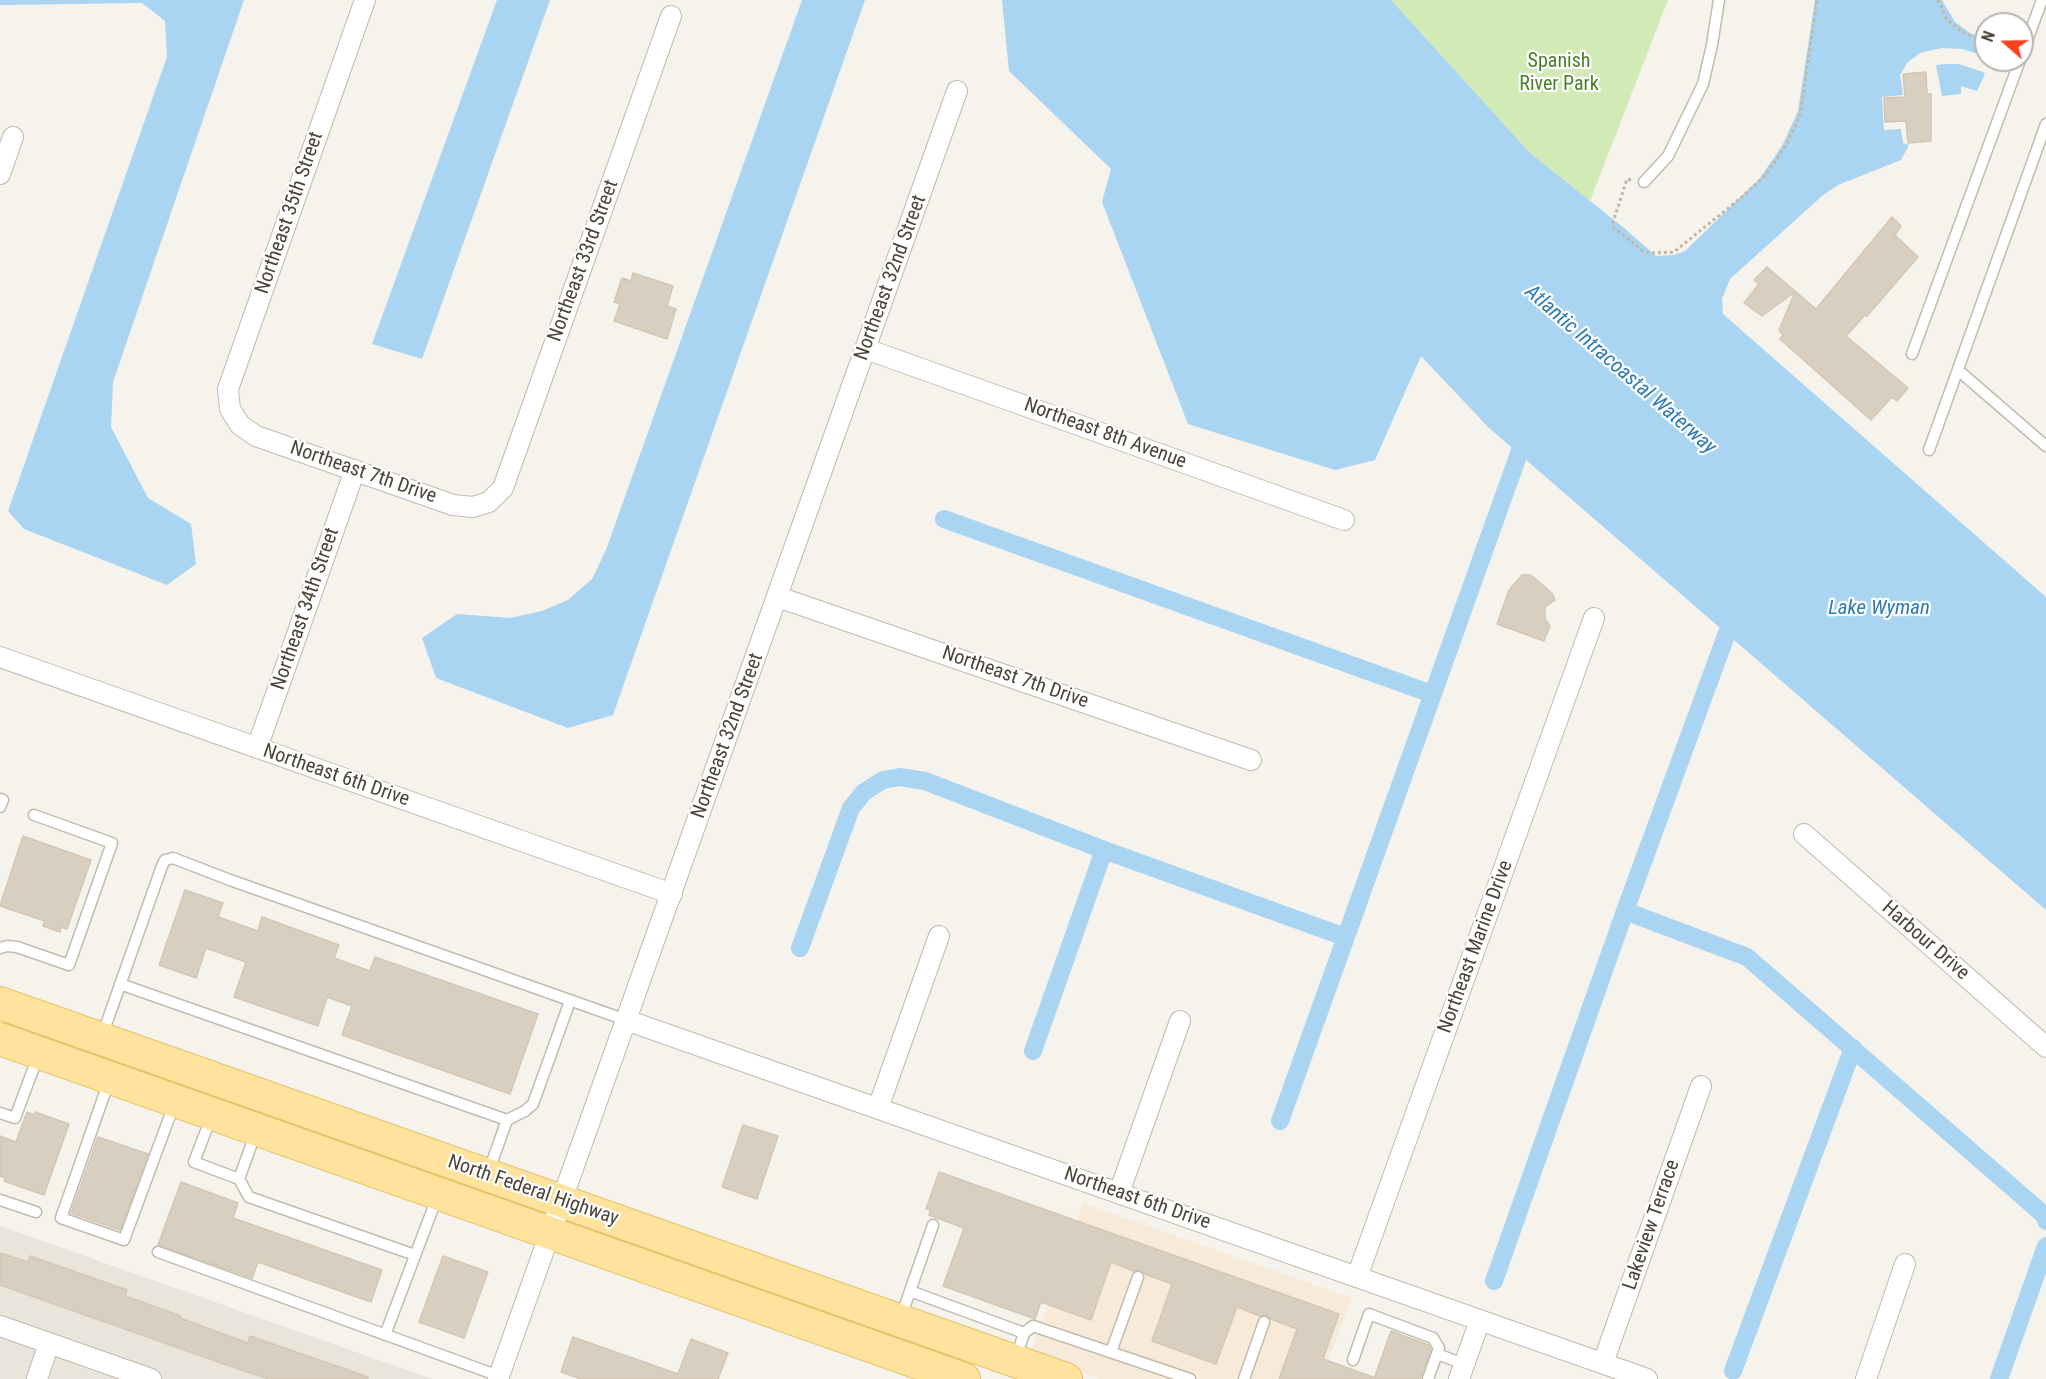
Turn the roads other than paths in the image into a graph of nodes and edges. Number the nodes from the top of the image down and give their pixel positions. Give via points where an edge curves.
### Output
1 (365, 0) edge
2 (1719, 0) edge
3 (2042, 0) edge
4 (671, 16) dead end
5 (2034, 22) edge
6 (2016, 72) edge
7 (957, 91) dead end
8 (2046, 124) edge
9 (13, 137) dead end
10 (0, 174) edge
11 (1644, 182) road end
12 (866, 349) junction
13 (1912, 354) dead end
14 (1958, 369) junction
15 (240, 425) joint
16 (2046, 446) edge
17 (1929, 450) dead end
18 (355, 470) junction
19 (489, 502) joint
20 (1344, 520) dead end
21 (778, 597) junction
22 (1594, 618) dead end
23 (0, 657) edge
24 (257, 748) junction
25 (1251, 760) dead end
26 (0, 799) edge
27 (0, 807) edge
28 (34, 815) dead end
29 (1804, 834) dead end
30 (672, 894) junction
31 (939, 936) dead end
32 (0, 948) edge
33 (120, 984) junction
34 (570, 1000) junction
35 (0, 1003) edge
36 (627, 1020) junction
37 (1180, 1022) dead end
38 (101, 1039) junction
39 (0, 1040) edge
40 (2046, 1047) edge
41 (39, 1053) junction
42 (110, 1078) junction
43 (1701, 1086) dead end
44 (175, 1101) junction
45 (878, 1108) junction
46 (0, 1113) edge
47 (212, 1114) junction
48 (507, 1120) junction
49 (257, 1130) junction
50 (487, 1174) junction
51 (239, 1179) junction
52 (1119, 1193) junction
53 (438, 1194) junction
54 (0, 1200) edge
55 (562, 1201) junction
56 (36, 1212) dead end
57 (933, 1225) dead end
58 (549, 1234) junction
59 (158, 1252) dead end
60 (415, 1255) junction
61 (1905, 1264) dead end
62 (1138, 1276) dead end
63 (1357, 1277) junction
64 (910, 1291) junction
65 (900, 1320) junction
66 (1480, 1320) junction
67 (1264, 1322) dead end
68 (0, 1326) edge
69 (975, 1330) junction
70 (385, 1335) junction
71 (50, 1343) junction
72 (1020, 1347) junction
73 (1111, 1352) junction
74 (1437, 1354) junction
75 (1353, 1360) dead end
76 (1603, 1363) junction
77 (1461, 1372) edge
78 (1167, 1375) edge
79 (498, 1377) edge
80 (37, 1379) edge
81 (151, 1379) edge
82 (964, 1379) edge
83 (1066, 1379) edge
84 (1190, 1379) edge
85 (1244, 1379) edge
86 (1428, 1379) edge
87 (1647, 1379) edge
88 (1866, 1379) edge

1 - 15 street, Northeast 35th Street via 228,389 230,408
2 - 11 lane via 1703,84 1668,156
3 - 5 lane
4 - 19 street, Northeast 33rd Street via 503,488
6 - 13 lane
7 - 12 street, Northeast 32nd Street
8 - 14 lane
9 - 10 street
12 - 20 street, Northeast 8th Avenue
12 - 21 street, Northeast 32nd Street
14 - 16 lane
14 - 17 lane
15 - 18 street, Northeast 7th Drive via 256,436
18 - 19 street, Northeast 7th Drive via 453,505 472,507
18 - 24 street, Northeast 34th Street
21 - 25 street, Northeast 7th Drive
21 - 30 street, Northeast 32nd Street
22 - 63 street, Northeast Marine Drive
23 - 24 street, Northeast 6th Drive
24 - 30 street, Northeast 6th Drive
26 - 27 lane
28 - 32 lane via 112,843 69,965 17,947
29 - 40 street, Harbour Drive
30 - 36 street, Northeast 32nd Street
31 - 45 street
33 - 34 lane via 162,866 165,860 173,858
33 - 38 lane
33 - 48 lane
34 - 36 lane
34 - 48 lane via 533,1104
35 - 38 main road, North Federal Highway
36 - 45 street, Northeast 6th Drive
36 - 55 street, Northeast 32nd Street
37 - 52 street
38 - 50 main road, North Federal Highway
39 - 41 main road, North Federal Highway
41 - 42 main road, North Federal Highway
41 - 46 lane via 15,1118
42 - 44 main road, North Federal Highway
42 - 44 lane via 61,1218 71,1222 124,1240
43 - 76 street, Lakeview Terrace
44 - 47 main road, North Federal Highway
45 - 52 street, Northeast 6th Drive
47 - 49 main road, North Federal Highway
47 - 51 lane via 194,1162
48 - 50 lane
49 - 51 lane
49 - 53 main road, North Federal Highway
50 - 55 main road, North Federal Highway
51 - 60 lane via 249,1197
52 - 63 street, Northeast 6th Drive
53 - 58 main road, North Federal Highway
53 - 60 lane
54 - 56 lane
55 - 58 street, Northeast 32nd Street
55 - 65 main road, North Federal Highway
57 - 64 lane
58 - 79 street, Northeast 32nd Street
58 - 82 main road, North Federal Highway
59 - 70 lane
60 - 70 lane
61 - 88 street
62 - 73 lane
63 - 66 street, Northeast 6th Drive
64 - 65 lane
64 - 69 lane
65 - 69 main road, North Federal Highway
66 - 76 street, Northeast 6th Drive
66 - 77 street
67 - 85 lane
68 - 71 street
69 - 72 main road, North Federal Highway
70 - 79 lane
71 - 80 street
71 - 81 street
72 - 73 lane via 1033,1326
72 - 83 main road, North Federal Highway
73 - 78 lane
74 - 75 lane via 1439,1348 1433,1338 1369,1314
74 - 77 lane
74 - 86 lane
76 - 87 street, Northeast 6th Drive
78 - 84 lane

